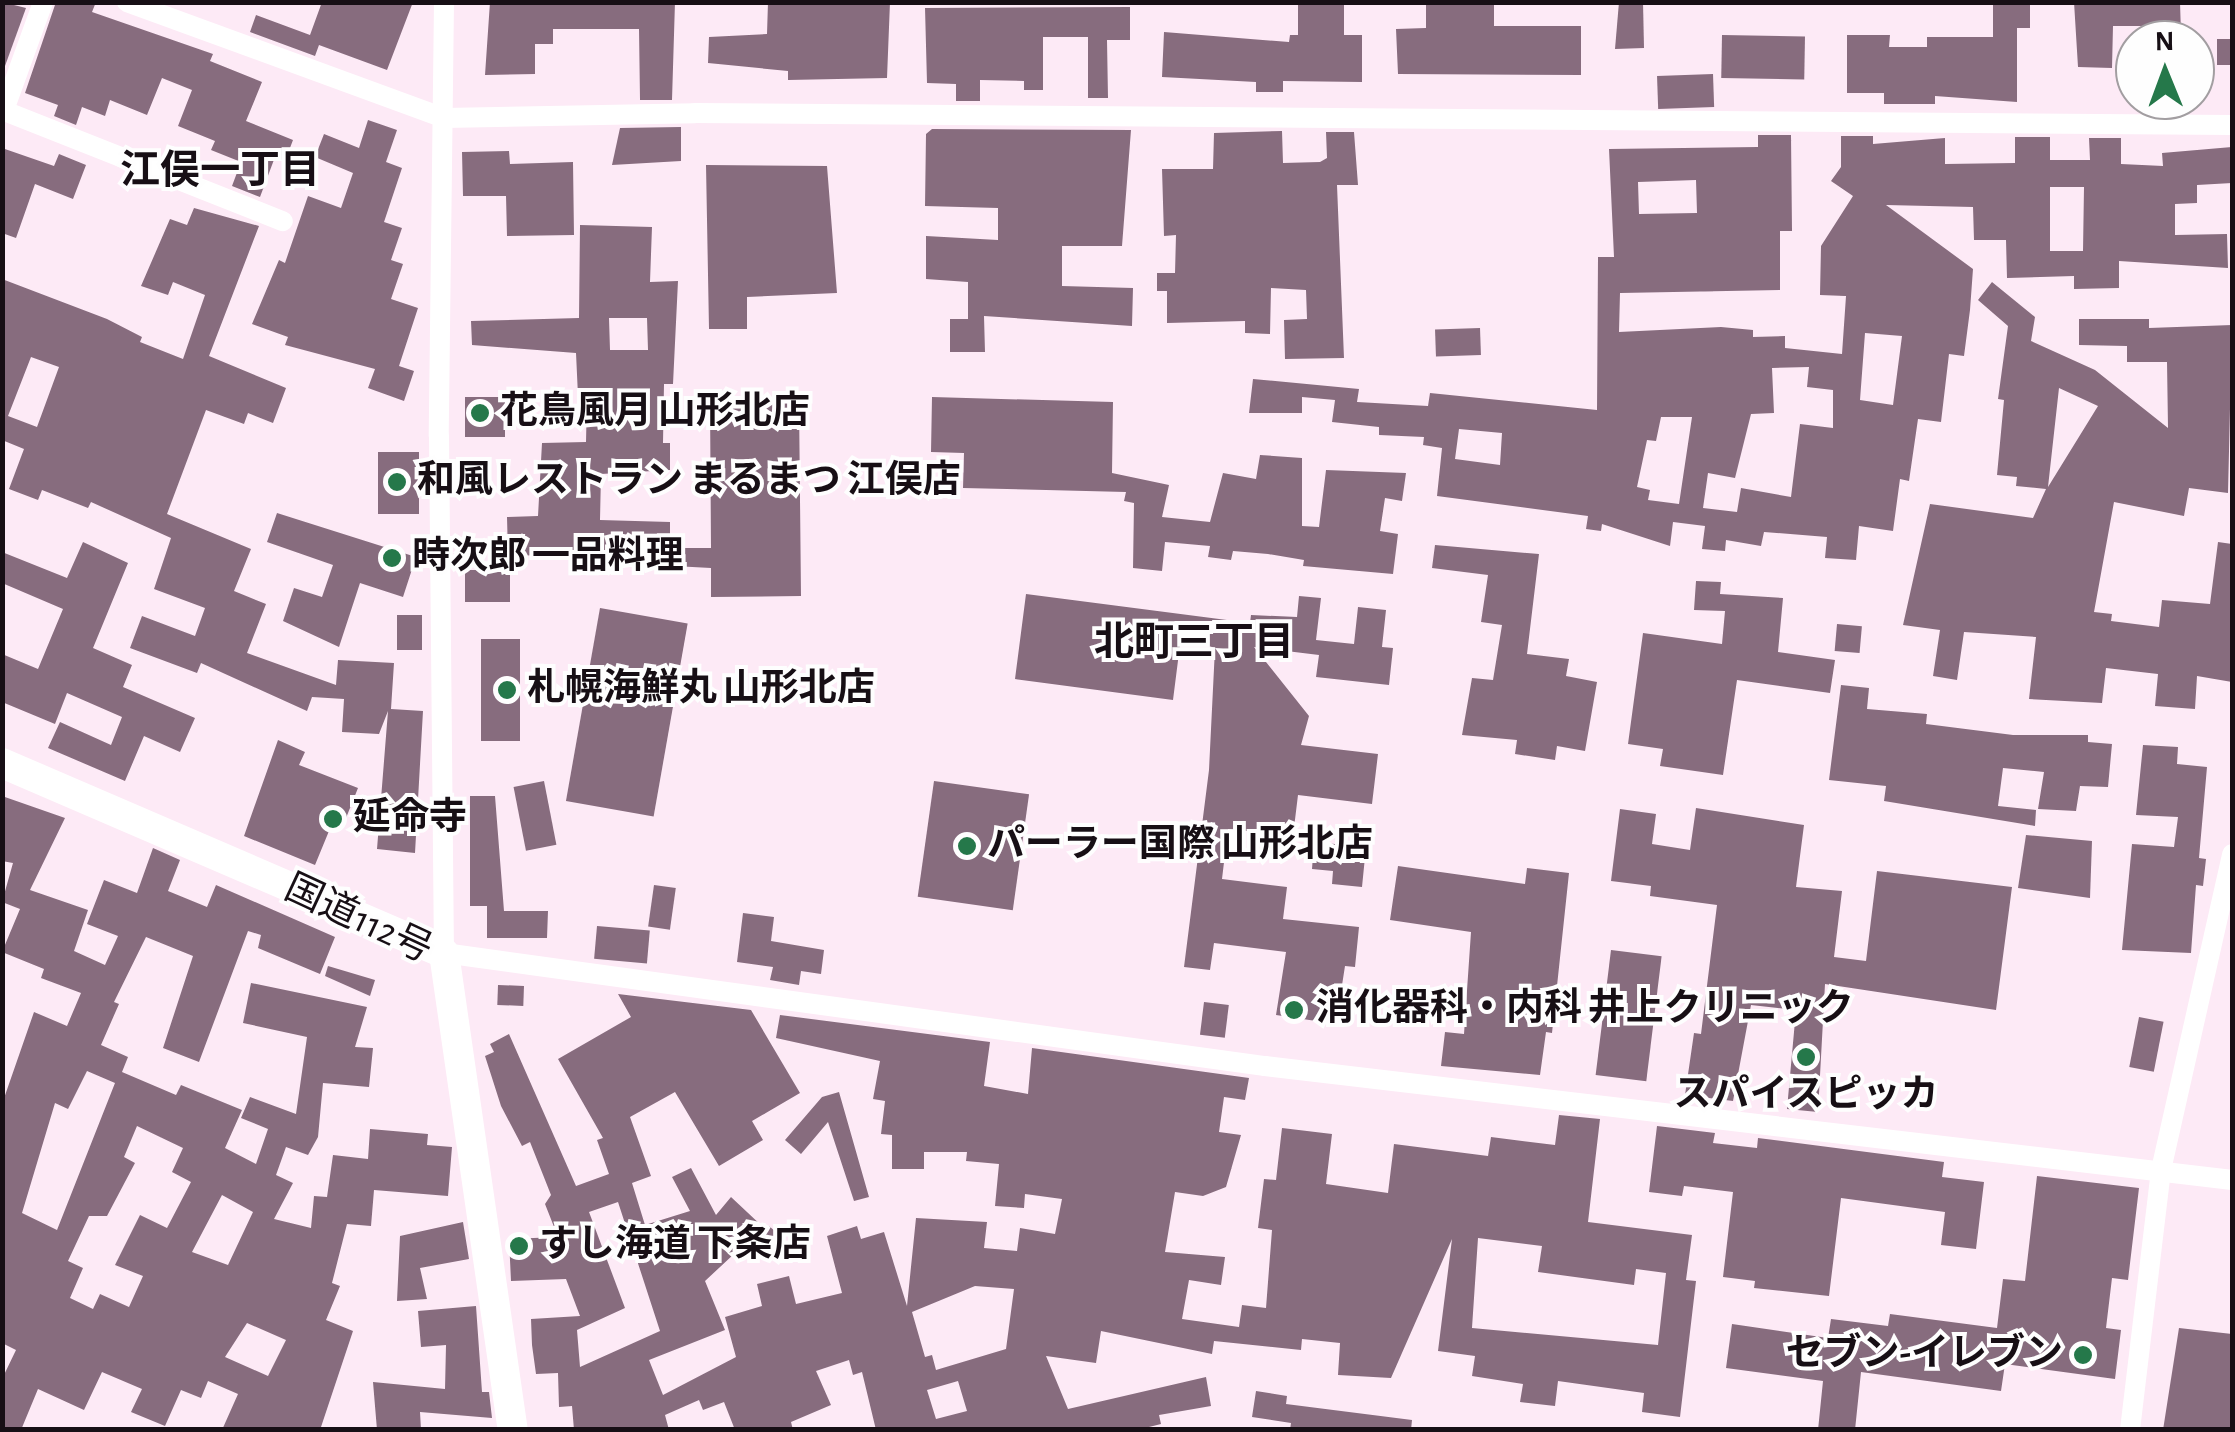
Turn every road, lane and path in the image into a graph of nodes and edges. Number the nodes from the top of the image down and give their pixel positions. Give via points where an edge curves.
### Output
1 (43, 2) edge
2 (127, 2) edge
3 (444, 2) edge
4 (3, 110) edge
5 (444, 118) junction
6 (2232, 125) edge
7 (284, 221) dead end
8 (2, 763) edge
9 (2232, 854) edge
10 (444, 953) junction
11 (2162, 1170) junction
12 (2232, 1180) edge
13 (514, 1430) edge
14 (2130, 1430) edge

1 - 4 street
2 - 5 street
3 - 5 street
4 - 7 street
5 - 6 street via 735,113
5 - 10 street
8 - 10 highway, 国道112号
9 - 11 street
10 - 11 street via 1265,1066 1836,1138
10 - 13 highway, 国道112号
11 - 12 street
11 - 14 street

